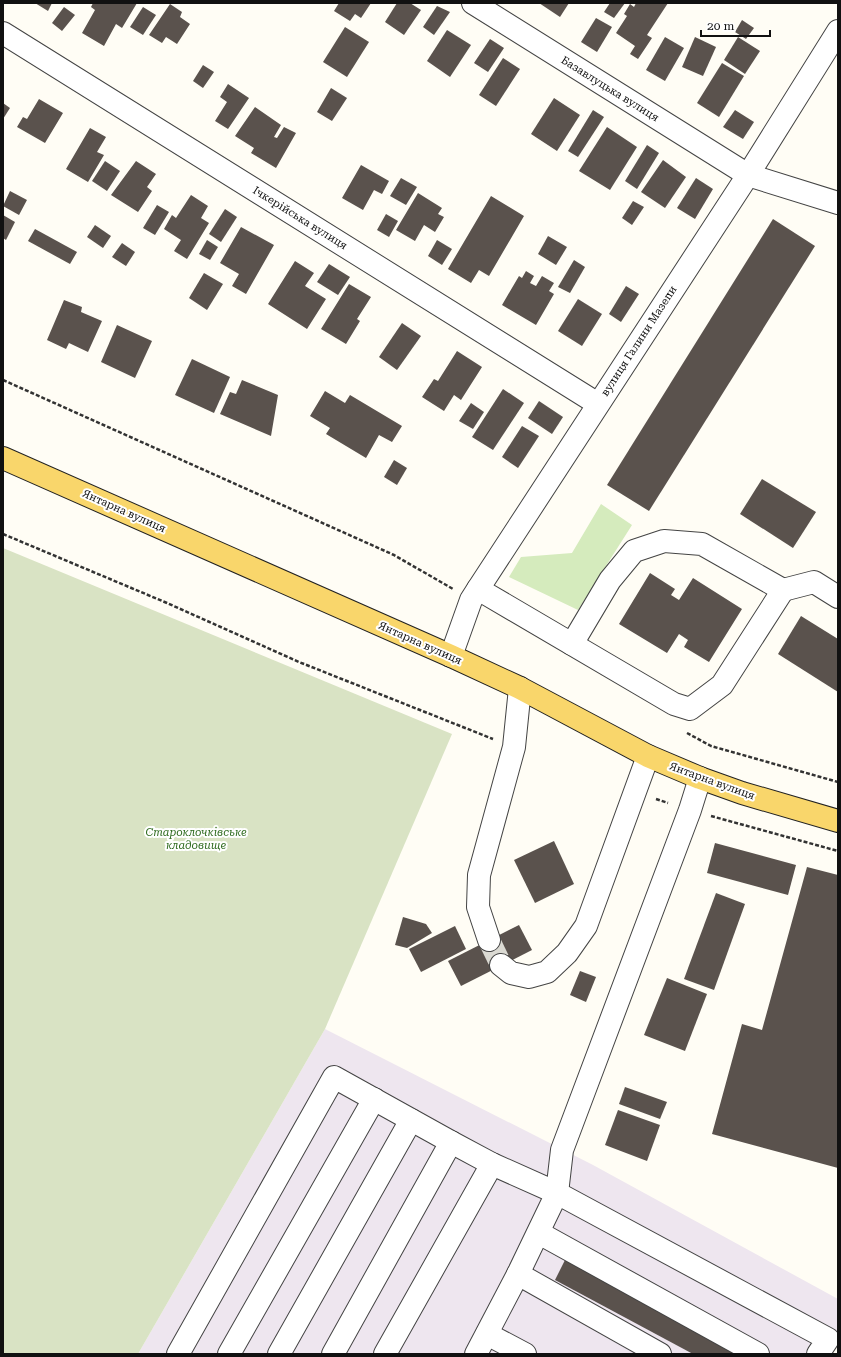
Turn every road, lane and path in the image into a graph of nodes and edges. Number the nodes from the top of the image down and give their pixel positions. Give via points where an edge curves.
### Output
1 (473, 3) edge
2 (838, 31) edge
3 (3, 33) edge
4 (748, 175) junction
5 (838, 203) edge
6 (3, 380) edge
7 (598, 404) junction
8 (3, 458) edge
9 (3, 534) edge
10 (783, 590) junction
11 (474, 594) junction
12 (838, 597) edge
13 (572, 644) junction
14 (452, 656) junction
15 (520, 688) junction
16 (684, 731) dead end
17 (514, 747) junction
18 (648, 756) junction
19 (700, 778) junction
20 (838, 782) edge
21 (635, 792) junction
22 (690, 810) junction
23 (838, 821) edge
24 (838, 851) edge
25 (489, 940) tunnel mouth
26 (502, 965) tunnel mouth
27 (374, 1099) junction
28 (411, 1120) junction
29 (451, 1142) junction
30 (492, 1164) junction
31 (557, 1193) junction
32 (539, 1233) junction
33 (518, 1274) junction
34 (487, 1334) junction
35 (178, 1354) edge
36 (230, 1354) edge
37 (279, 1354) edge
38 (333, 1354) edge
39 (385, 1354) edge
40 (476, 1354) edge
41 (524, 1354) edge
42 (660, 1354) edge
43 (758, 1354) edge
44 (818, 1354) edge

1 - 4 street, Базавлуцька вулиця
2 - 4 street, вулиця Галини Мазепи
3 - 7 street, Ічкерійська вулиця
4 - 5 street, Базавлуцька вулиця
4 - 7 street, вулиця Галини Мазепи
6 - 11 path via 394,555
7 - 11 street, вулиця Галини Мазепи
8 - 14 main road, Янтарна вулиця
9 - 17 path via 139,590 299,662
10 - 12 street via 814,582
10 - 13 street via 702,544 664,541 634,551 610,580
10 - 13 street via 722,685 690,709 674,704
11 - 13 street
11 - 14 street, вулиця Галини Мазепи
14 - 15 main road, Янтарна вулиця
15 - 17 street
15 - 18 main road, Янтарна вулиця
16 - 20 path via 711,746
17 - 25 street via 478,875 478,907
18 - 19 main road, Янтарна вулиця
18 - 21 street
19 - 22 street
19 - 23 main road, Янтарна вулиця
21 - 22 path
21 - 26 street via 586,926 567,954 547,972 528,978 511,973
22 - 24 path
22 - 31 street via 562,1150
27 - 28 street
27 - 35 street via 334,1077
27 - 36 street
28 - 29 street
28 - 37 street
29 - 30 street
29 - 38 street
30 - 31 street
30 - 39 street
31 - 32 street
31 - 44 street via 828,1339
32 - 33 street
32 - 43 street
33 - 34 street
33 - 42 street
34 - 40 street
34 - 41 street

